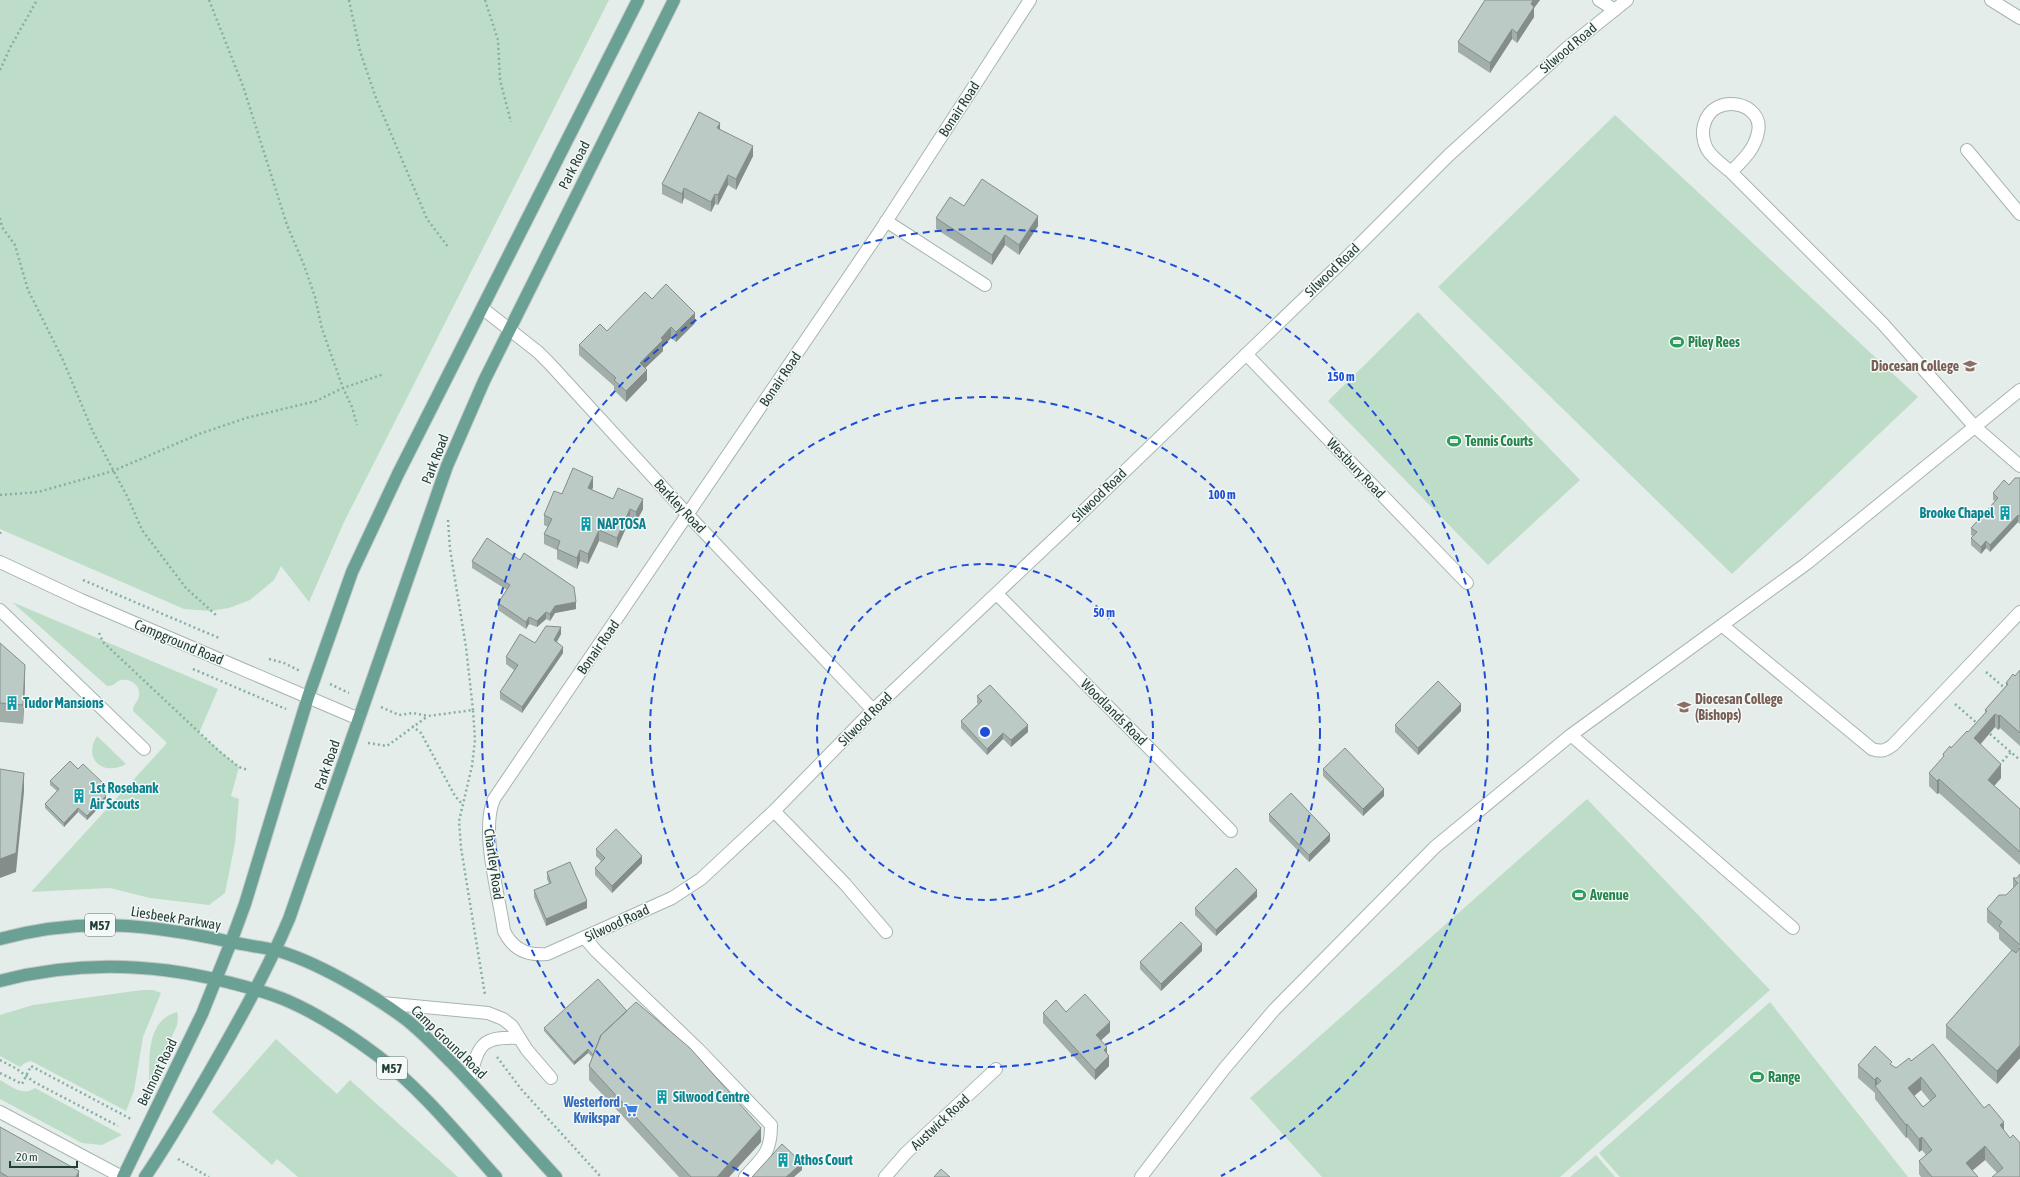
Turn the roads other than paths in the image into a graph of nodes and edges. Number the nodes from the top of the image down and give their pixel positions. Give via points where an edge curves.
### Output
1 (638, 0) edge
2 (674, 0) edge
3 (1030, 0) edge
4 (1599, 0) edge
5 (1627, 0) edge
6 (1991, 0) edge
7 (1615, 10) junction
8 (2020, 18) edge
9 (1967, 150) dead end
10 (1731, 172) junction
11 (2020, 214) edge
12 (886, 221) junction
13 (985, 285) dead end
14 (482, 308) junction
15 (509, 329) junction
16 (1246, 354) junction
17 (2020, 390) edge
18 (1975, 427) junction
19 (2020, 466) edge
20 (688, 515) junction
21 (0, 562) edge
22 (1467, 582) dead end
23 (997, 594) junction
24 (0, 610) edge
25 (2020, 612) edge
26 (1723, 626) junction
27 (308, 697) junction
28 (873, 710) junction
29 (359, 719) junction
30 (1571, 735) junction
31 (144, 749) dead end
32 (524, 754) joint
33 (774, 811) junction
34 (1231, 830) dead end
35 (1793, 928) dead end
36 (886, 932) dead end
37 (586, 938) junction
38 (0, 939) edge
39 (231, 942) junction
40 (276, 950) junction
41 (547, 954) joint
42 (217, 980) junction
43 (0, 981) edge
44 (257, 990) junction
45 (382, 1003) junction
46 (519, 1038) junction
47 (996, 1069) dead end
48 (551, 1078) dead end
49 (469, 1081) junction
50 (0, 1112) edge
51 (122, 1177) edge
52 (145, 1177) edge
53 (496, 1177) edge
54 (556, 1177) edge
55 (745, 1177) edge
56 (885, 1177) edge
57 (1141, 1177) edge

1 - 14 main road, Park Road
2 - 15 main road, Park Road
3 - 12 street, Bonair Road
4 - 7 street
5 - 7 street, Silwood Road
6 - 8 street
7 - 16 street, Silwood Road via 1534,77 1449,155
9 - 11 street
10 - 10 street via 1706,148 1703,129 1712,109 1731,103 1743,106 1753,113 1758,121 1759,131 1748,155
10 - 18 street via 1883,324
12 - 13 street
12 - 20 street, Bonair Road
14 - 15 street, Barkley Road
14 - 27 main road, Park Road via 376,518 352,572
15 - 20 street, Barkley Road via 550,364
15 - 29 main road, Park Road via 447,466
16 - 22 street, Westbury Road
16 - 23 street, Silwood Road
17 - 18 street
18 - 19 street
18 - 26 street via 1806,564
20 - 28 street, Barkley Road
20 - 32 street, Bonair Road
21 - 27 street, Campground Road via 81,600
23 - 28 street, Silwood Road
23 - 34 street, Woodlands Road
24 - 31 street
25 - 26 street via 1893,745 1881,752 1872,749
26 - 30 street
27 - 29 street, Campground Road
27 - 39 main road, Park Road
28 - 33 street, Silwood Road
29 - 40 main road, Park Road
30 - 35 street
30 - 57 street via 1435,847 1274,1010 1224,1069
32 - 41 street, Chartley Road via 490,808 488,835 504,931 522,952
33 - 36 street via 845,884
33 - 37 street, Silwood Road via 701,879 685,890
37 - 41 street, Silwood Road
37 - 55 street via 596,951 698,1049 771,1125 771,1141 766,1154
38 - 39 main road, Liesbeek Parkway / M57 via 64,927 125,924 187,932
39 - 40 main road, Liesbeek Parkway / M57
39 - 42 main road, Belmont Road
40 - 44 main road, Park Road
40 - 45 main road, Camp Ground Road / M57 via 313,965
42 - 43 main road, M57 via 148,967 120,966 44,971
42 - 44 main road, M57
42 - 51 main road, Belmont Road
44 - 52 main road via 163,1151
44 - 53 main road, M57 via 287,1000 320,1017 379,1056 419,1094
45 - 46 street via 488,1013 512,1026
45 - 49 main road, Camp Ground Road / M57 via 404,1018
46 - 48 street
46 - 49 street via 496,1038 481,1047 476,1055
47 - 56 street, Austwick Road
49 - 54 main road, Camp Ground Road / M57
50 - 51 street

